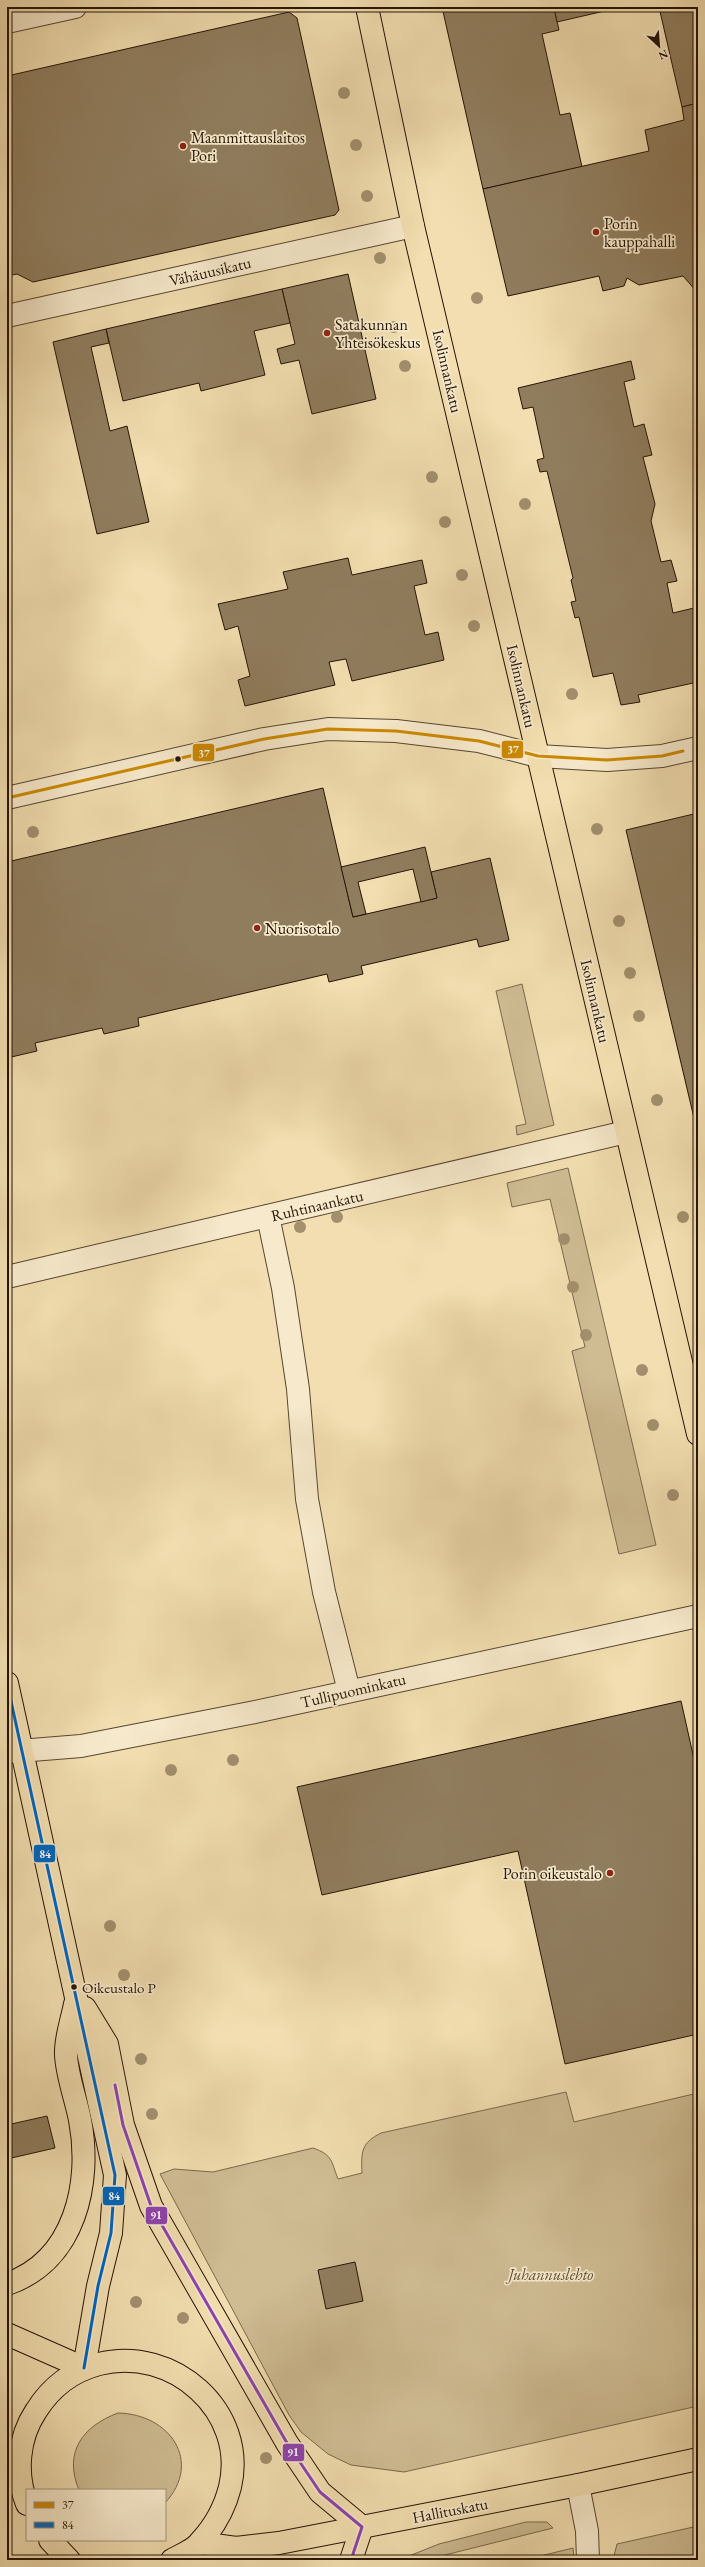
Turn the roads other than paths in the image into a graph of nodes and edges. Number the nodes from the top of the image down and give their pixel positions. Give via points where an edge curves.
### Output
1 (75, 7) edge
2 (367, 7) edge
3 (7, 22) edge
4 (413, 226) junction
5 (7, 316) edge
6 (698, 748) edge
7 (538, 756) junction
8 (7, 798) edge
9 (626, 1132) junction
10 (268, 1216) junction
11 (7, 1277) edge
12 (698, 1434) edge
13 (698, 1616) edge
14 (7, 1683) edge
15 (349, 1691) junction
16 (15, 1751) edge
17 (76, 1993) junction
18 (7, 2284) edge
19 (7, 2334) edge
20 (84, 2368) junction
21 (12, 2448) edge
22 (698, 2459) edge
23 (578, 2485) junction
24 (26, 2500) edge
25 (362, 2527) junction
26 (51, 2541) edge
27 (202, 2552) edge
28 (70, 2560) edge
29 (172, 2560) edge
30 (351, 2560) edge
31 (588, 2560) edge

1 - 3 street
2 - 4 main road, Isolinnankatu
4 - 5 street, Vähäuusikatu
4 - 7 main road, Isolinnankatu
6 - 7 street via 662,756 607,760
7 - 8 street via 479,741 396,731 328,729 264,739
7 - 9 main road, Isolinnankatu
9 - 10 street, Ruhtinaankatu
9 - 12 main road, Isolinnankatu
10 - 11 street, Ruhtinaankatu
10 - 15 street via 297,1381 308,1499 324,1592
13 - 15 street, Tullipuominkatu
14 - 16 main road
15 - 16 street, Tullipuominkatu via 81,1746
16 - 17 main road
17 - 18 main road via 66,2055 84,2154 82,2183 75,2218 60,2244 42,2265 21,2279
17 - 20 main road via 115,2175 111,2233 98,2286
17 - 25 main road via 107,2044 123,2125 152,2206 287,2443 320,2492
19 - 20 main road
20 - 21 main road via 60,2382 43,2399
20 - 27 main road via 116,2360 144,2361 171,2370 193,2384 211,2403 223,2423 232,2455 230,2486
21 - 24 main road
22 - 23 main road, Hallituskatu
23 - 25 main road, Hallituskatu
23 - 31 street
25 - 27 main road, Hallituskatu via 278,2543
25 - 30 main road
26 - 28 main road
27 - 29 main road

